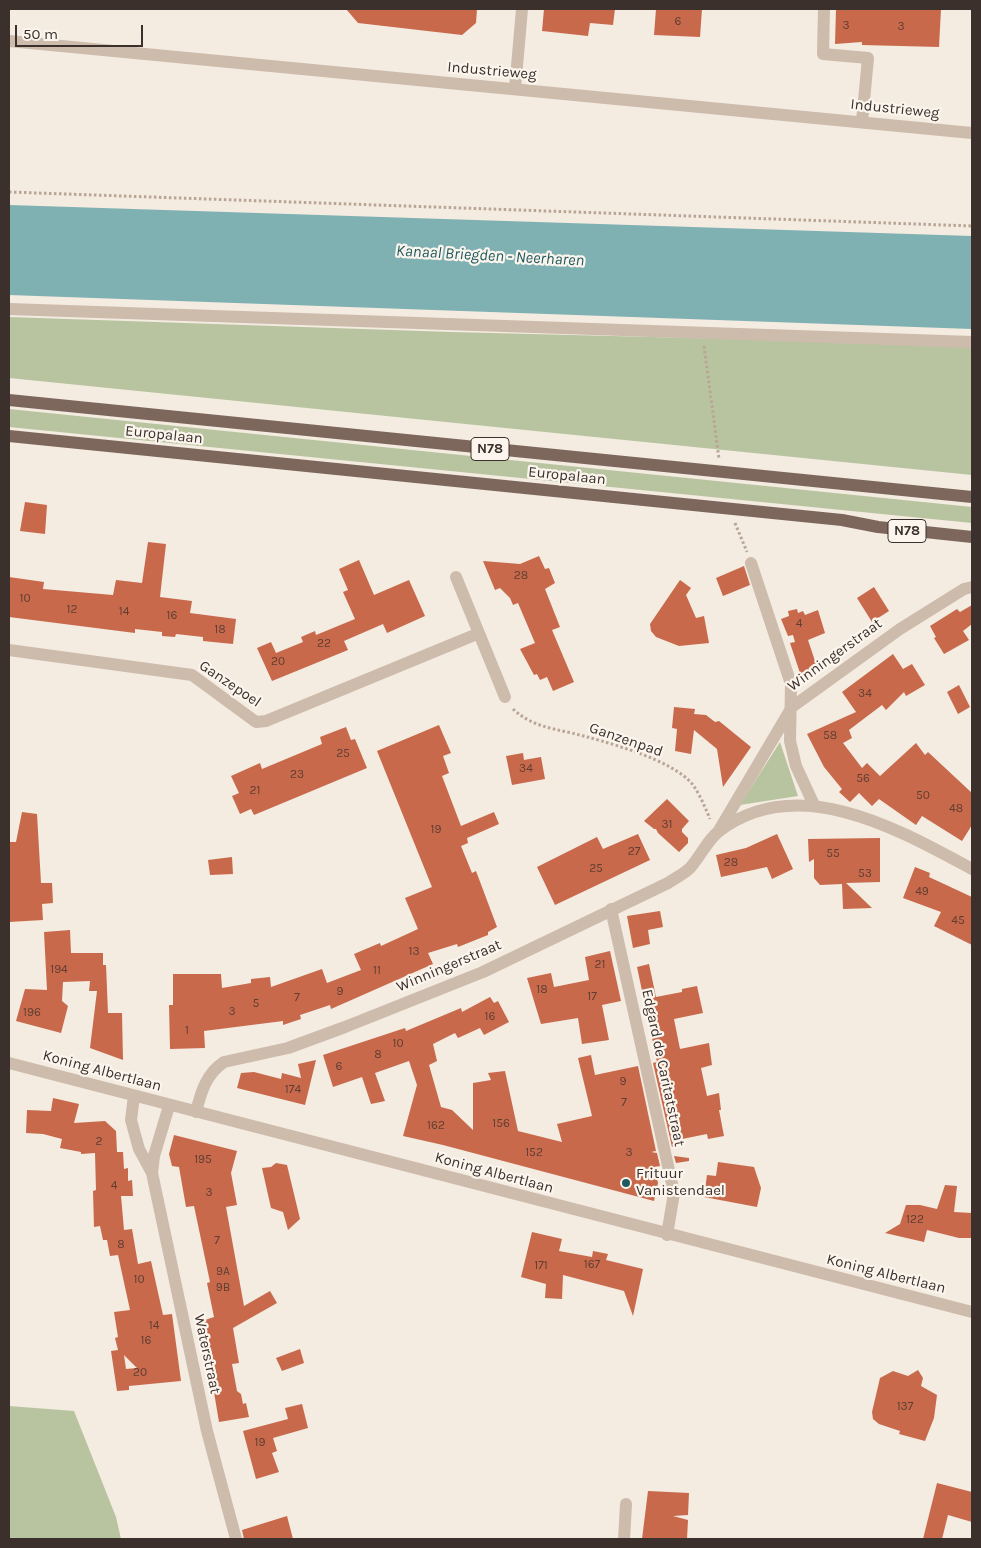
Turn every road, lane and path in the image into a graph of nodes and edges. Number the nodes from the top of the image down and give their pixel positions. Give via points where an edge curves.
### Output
1 (522, 9) edge
2 (824, 9) edge
3 (9, 41) edge
4 (515, 89) junction
5 (862, 122) junction
6 (972, 133) edge
7 (9, 192) edge
8 (972, 226) edge
9 (9, 309) edge
10 (702, 333) junction
11 (972, 342) edge
12 (9, 400) edge
13 (9, 436) edge
14 (721, 473) junction
15 (972, 497) edge
16 (730, 510) junction
17 (972, 537) edge
18 (751, 563) joint
19 (456, 578) dead end
20 (972, 587) edge
21 (477, 634) junction
22 (9, 650) edge
23 (505, 697) joint
24 (792, 706) junction
25 (814, 805) junction
26 (717, 832) junction
27 (972, 869) edge
28 (611, 909) junction
29 (9, 1063) edge
30 (134, 1096) junction
31 (169, 1106) junction
32 (196, 1112) junction
33 (152, 1174) junction
34 (667, 1234) junction
35 (972, 1312) edge
36 (626, 1504) dead end
37 (236, 1539) edge
38 (624, 1539) edge

1 - 4 street
2 - 5 street via 823,54 868,58
3 - 4 street, Industrieweg
4 - 5 street, Industrieweg
5 - 6 street, Industrieweg
7 - 8 path
9 - 10 street
10 - 11 street
10 - 14 path
12 - 14 main road, Europalaan / N78
13 - 16 main road, Europalaan / N78
14 - 15 main road, Europalaan / N78
16 - 17 main road, Europalaan / N78
16 - 18 path
18 - 24 street via 791,684
19 - 21 street
20 - 24 street, Winningerstraat via 900,629
21 - 22 street, Ganzepoel via 266,721 256,722 192,675
21 - 23 street
23 - 26 path, Ganzenpad via 523,718 535,725 610,743 682,775 692,784
24 - 25 street via 790,741 796,766
24 - 26 street, Winningerstraat
25 - 26 street, Winningerstraat via 770,807
25 - 27 street, Winningerstraat via 908,834
26 - 28 street, Winningerstraat via 690,868 668,883
28 - 32 street, Winningerstraat via 482,972 346,1027 288,1048 224,1062 207,1079
28 - 34 street, Edgard de Caritatstraat via 674,1193
29 - 30 street, Koning Albertlaan
30 - 31 street, Koning Albertlaan
30 - 33 street, Waterstraat via 130,1120 139,1149
31 - 32 street, Koning Albertlaan
31 - 33 street, Waterstraat
32 - 34 street, Koning Albertlaan
33 - 37 street, Waterstraat via 207,1431
34 - 35 street, Koning Albertlaan
36 - 38 street

